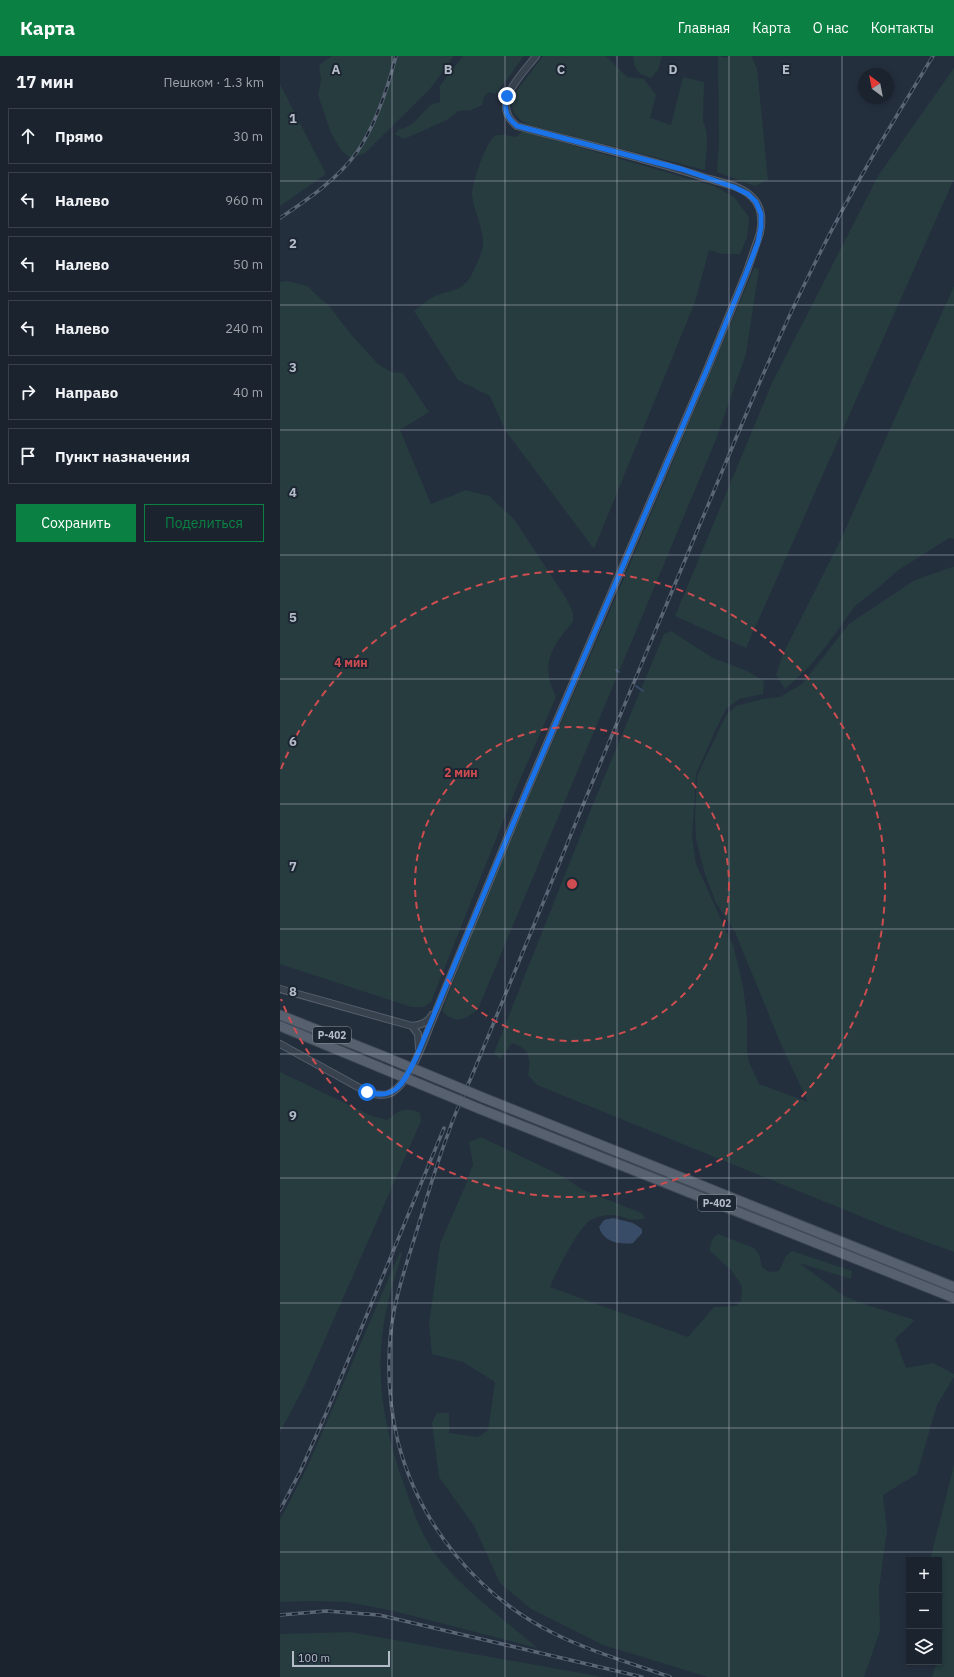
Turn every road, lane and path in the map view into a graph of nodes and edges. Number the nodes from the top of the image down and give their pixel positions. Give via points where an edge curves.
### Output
1 (536, 56) edge
2 (280, 989) edge
3 (444, 992) junction
4 (280, 1015) edge
5 (280, 1026) edge
6 (412, 1026) junction
7 (280, 1044) edge
8 (416, 1058) junction
9 (954, 1287) edge
10 (954, 1298) edge

1 - 3 street via 511,88 505,103 509,119 517,126 681,169 734,187 748,194 756,202 761,214 761,227 749,266 705,374 525,795
2 - 6 street
3 - 6 street via 428,1021 419,1026
3 - 8 street
4 - 9 main road, Р-402, bridge
5 - 10 main road, Р-402, bridge via 480,1109
6 - 8 street via 420,1038
7 - 8 street via 361,1089 375,1094 389,1094 396,1090 404,1081

